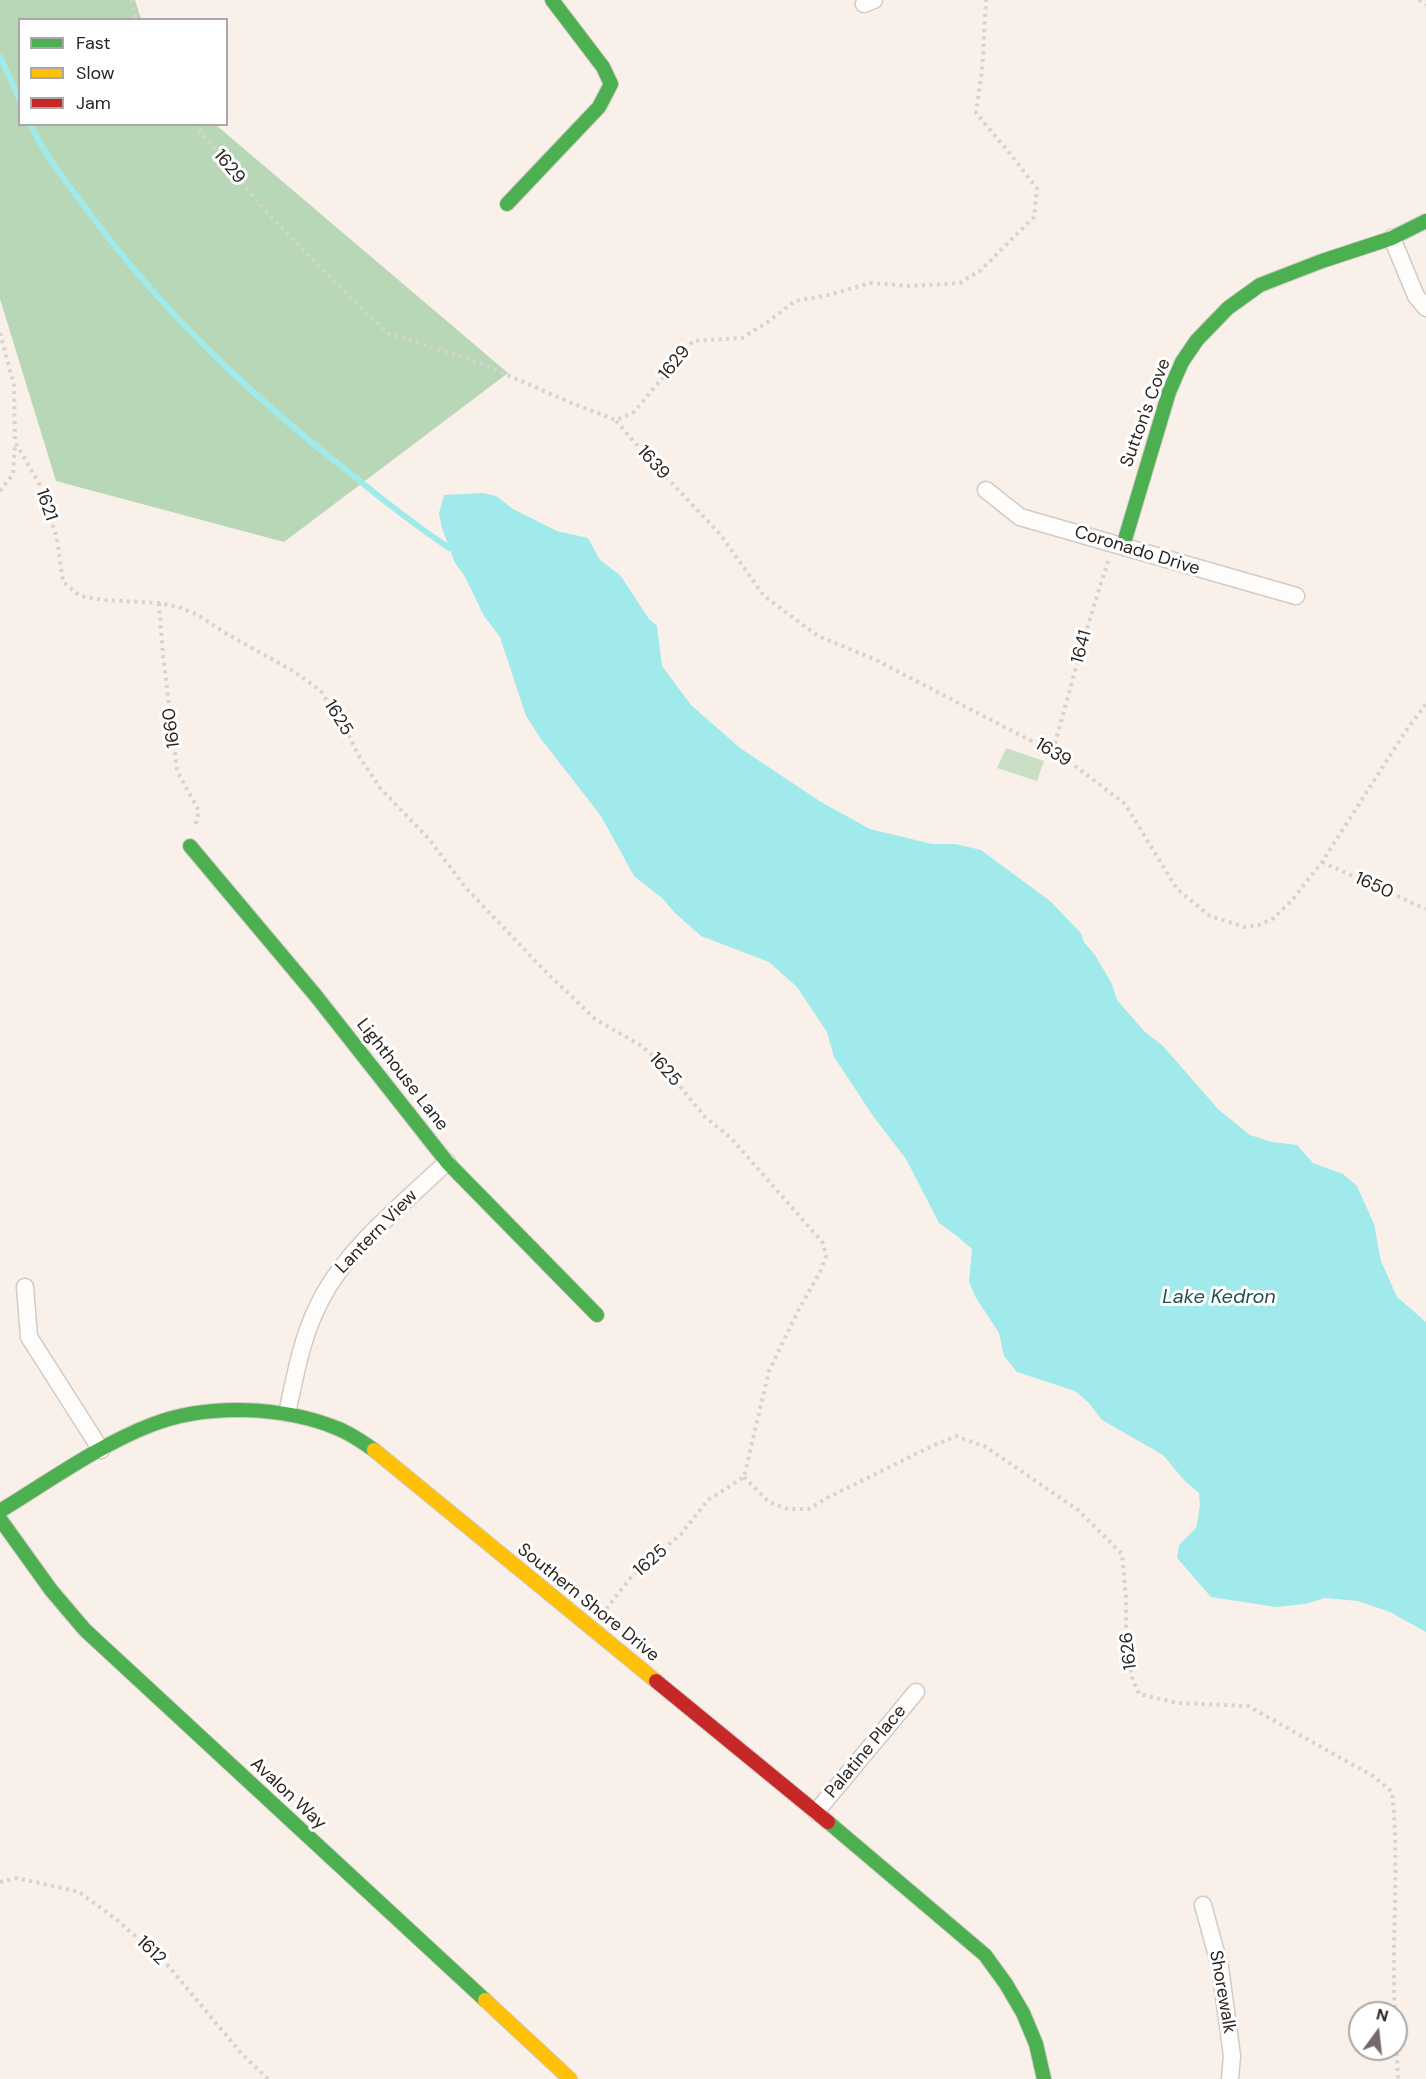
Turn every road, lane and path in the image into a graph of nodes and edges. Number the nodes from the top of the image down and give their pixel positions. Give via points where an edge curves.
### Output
1 (131, 0) edge
2 (552, 0) edge
3 (986, 0) edge
4 (1419, 0) edge
5 (1426, 5) edge
6 (136, 18) edge
7 (196, 126) edge
8 (507, 204) dead end
9 (1426, 221) edge
10 (1392, 238) junction
11 (1426, 308) edge
12 (0, 333) edge
13 (616, 420) junction
14 (15, 442) junction
15 (986, 490) dead end
16 (0, 491) edge
17 (1118, 544) junction
18 (1296, 596) dead end
19 (159, 603) junction
20 (1426, 704) edge
21 (1053, 752) junction
22 (190, 846) joint
23 (1322, 862) junction
24 (1426, 909) edge
25 (447, 1162) junction
26 (25, 1287) dead end
27 (597, 1314) dead end
28 (287, 1413) junction
29 (101, 1450) junction
30 (744, 1477) junction
31 (0, 1511) edge
32 (0, 1519) edge
33 (591, 1629) junction
34 (916, 1692) dead end
35 (816, 1812) junction
36 (0, 1882) edge
37 (1203, 1905) dead end
38 (1394, 2001) edge
39 (1397, 2061) edge
40 (268, 2079) edge
41 (570, 2079) edge
42 (1044, 2079) edge
43 (1230, 2079) edge
44 (1398, 2079) edge

1 - 6 path
2 - 8 street via 603,67 611,84 600,107
3 - 13 path, 1629 via 976,113 1037,189 1034,217 981,270 960,283 870,283 795,301 742,338 693,341 634,412
4 - 5 path
7 - 13 path, 1629 via 257,201 388,333 480,363
9 - 10 street, Sutton's Cove
10 - 11 street via 1416,296
10 - 17 street, Sutton's Cove via 1260,285 1228,308 1197,340 1169,392
12 - 14 path, 1621 via 14,386
13 - 21 path, 1639 via 720,534 764,596 818,636 895,669
14 - 16 path via 13,474
14 - 19 path, 1621 via 42,487 57,539 63,582 80,596
15 - 17 street, Coronado Drive via 1020,517
17 - 18 street, Coronado Drive
17 - 21 path, 1641 via 1084,638
19 - 22 path, 1660 via 177,771 199,811
19 - 30 path, 1625 via 196,614 320,690 381,789 429,839 465,887 595,1019 642,1046 661,1063 705,1117 731,1137 823,1243 826,1256 820,1272 769,1371
20 - 23 path, 1639
21 - 23 path, 1639 via 1125,804 1177,889 1210,916 1245,927 1274,918
22 - 25 street, Lighthouse Lane via 316,996
23 - 24 path, 1650
25 - 27 street, Lighthouse Lane
25 - 28 street, Lantern View via 370,1236 333,1278 310,1324
26 - 29 street via 30,1337
28 - 29 street, Southern Shore Drive via 219,1410 183,1416 151,1425
28 - 33 street, Southern Shore Drive via 339,1429 373,1449
29 - 31 street, Southern Shore Drive
30 - 33 path, 1625 via 708,1500 681,1534 632,1576
30 - 38 path, 1626 via 769,1502 788,1509 809,1509 956,1436 986,1447 1078,1510 1122,1554 1126,1647 1139,1694 1177,1703 1248,1706 1373,1776 1392,1792
32 - 41 street, Avalon Way via 85,1630
33 - 35 street, Southern Shore Drive
34 - 35 street, Palatine Place
35 - 42 street, Southern Shore Drive via 985,1955 1017,2000 1031,2028
36 - 40 path, 1612 via 17,1878 79,1892 165,1962 241,2053
37 - 43 street, Shorewalk via 1220,1967 1232,2056
39 - 44 path

